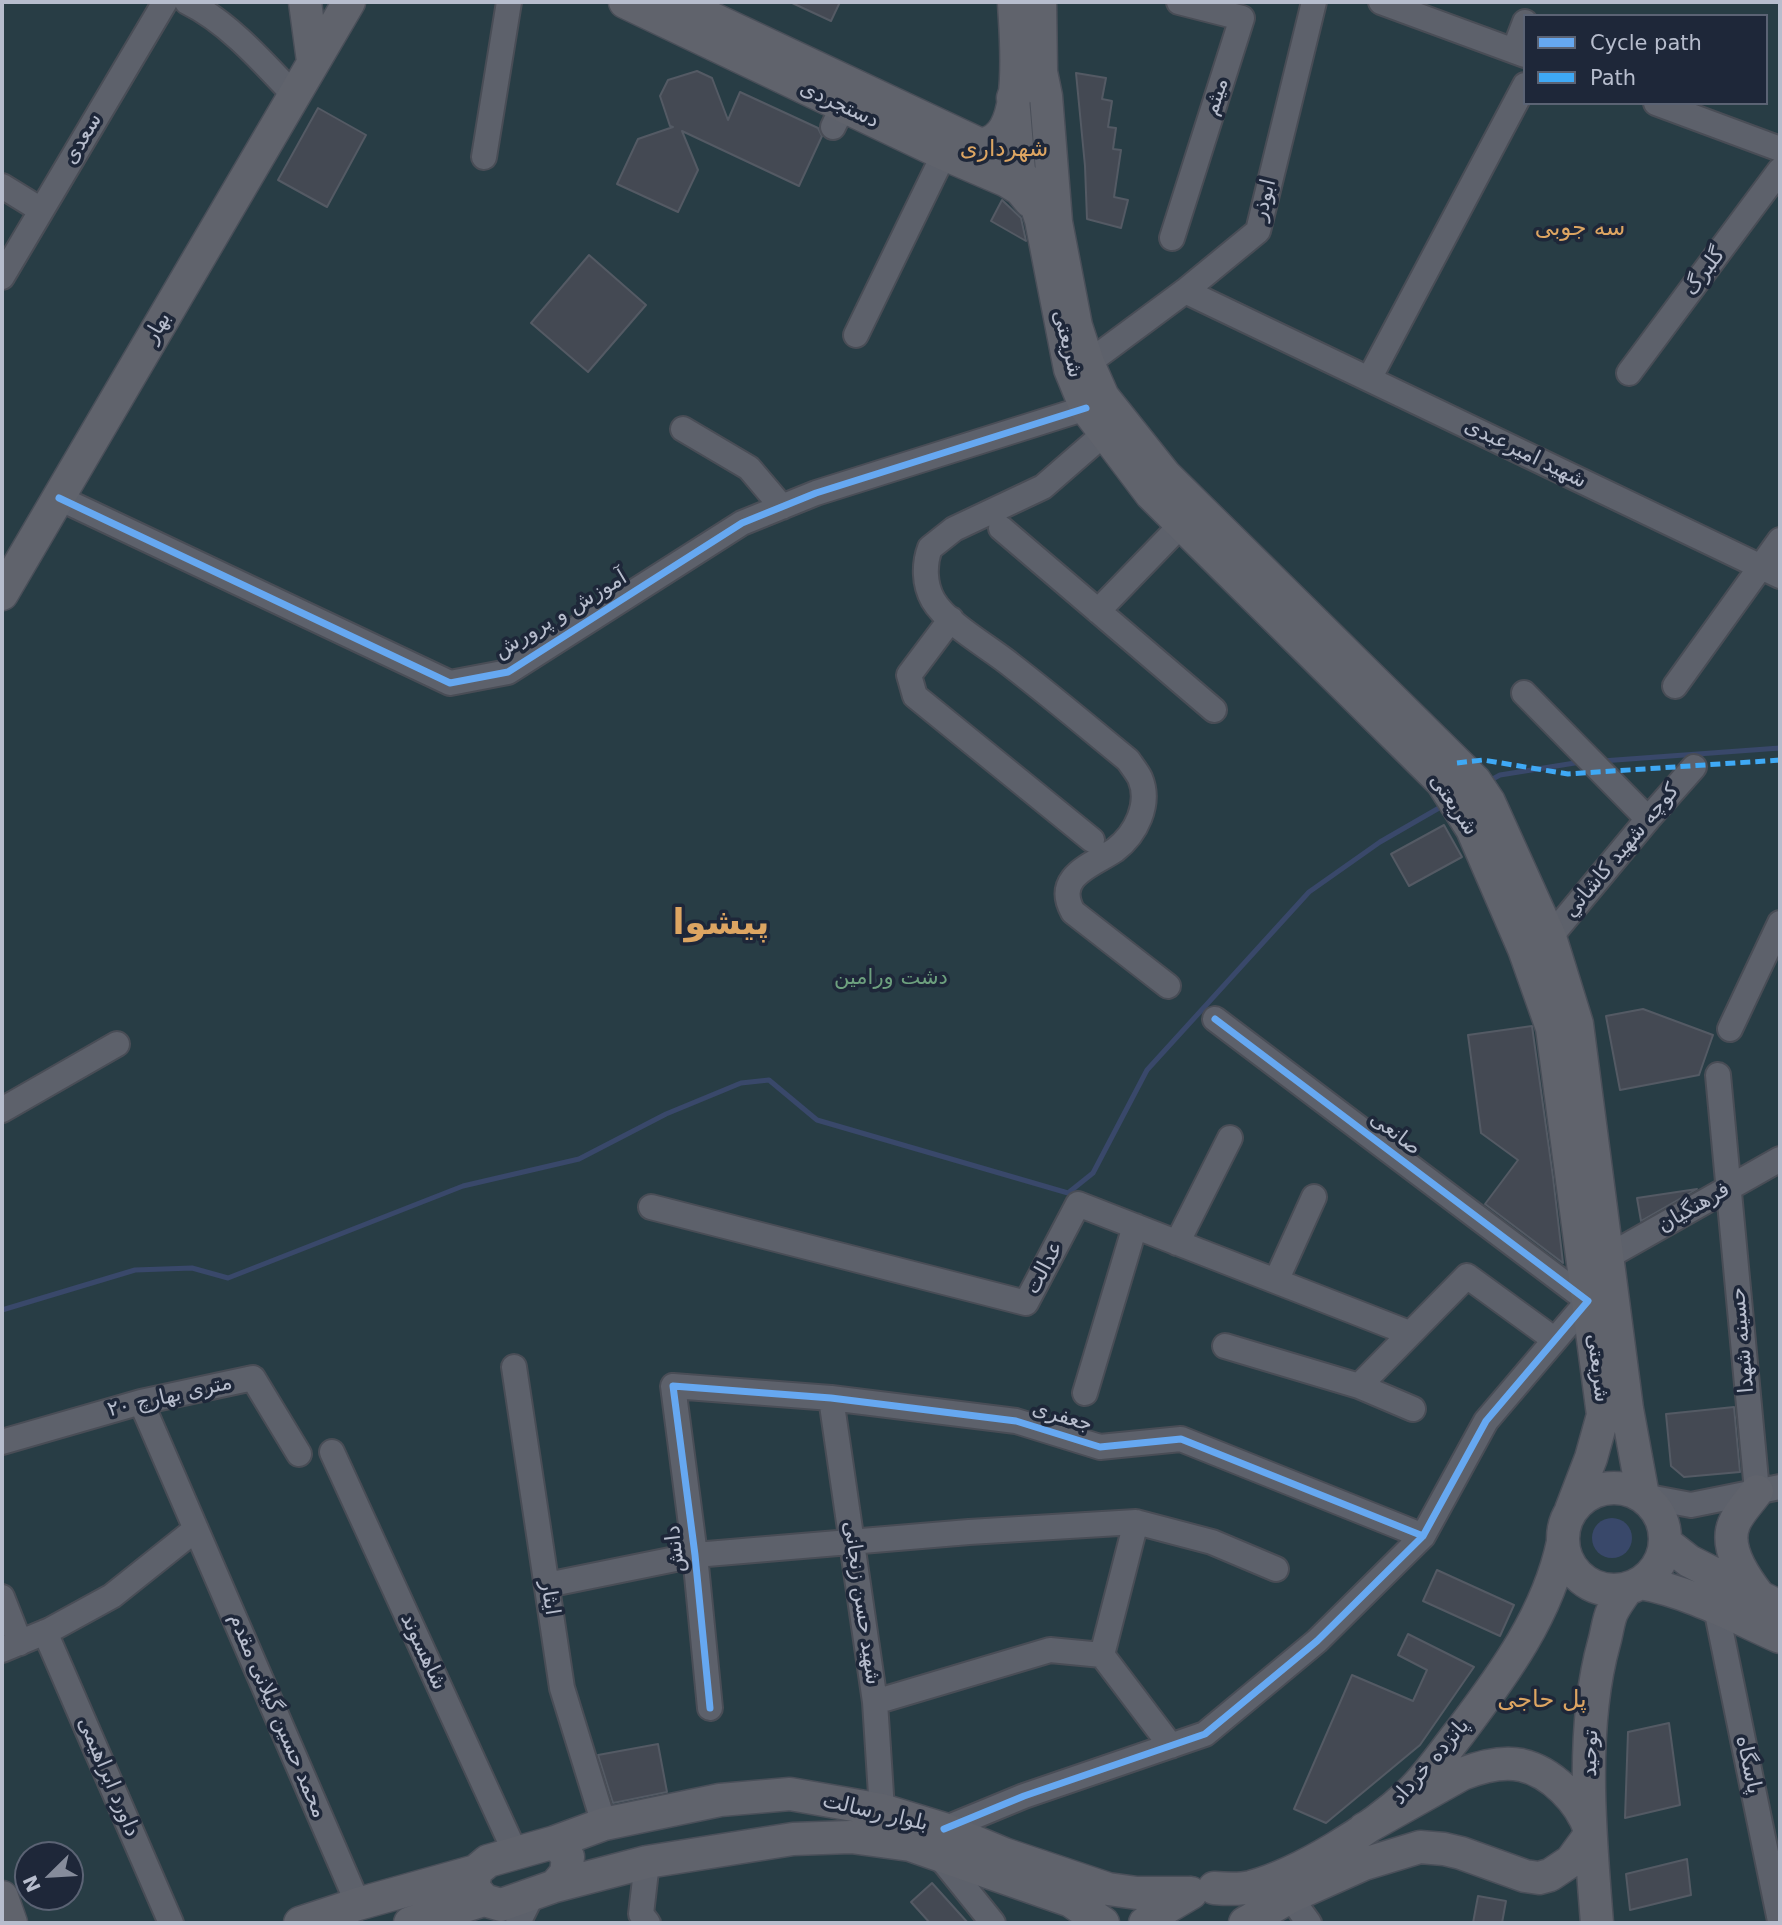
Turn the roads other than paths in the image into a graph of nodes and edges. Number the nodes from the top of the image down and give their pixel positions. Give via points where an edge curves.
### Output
1 (165, 2) edge
2 (187, 2) edge
3 (305, 2) edge
4 (349, 2) edge
5 (509, 2) edge
6 (625, 2) edge
7 (1014, 2) edge
8 (1040, 2) edge
9 (1314, 2) edge
10 (1381, 2) edge
11 (1185, 3) edge
12 (686, 12) edge
13 (1523, 32) edge
14 (1519, 53) edge
15 (313, 61) junction
16 (1523, 89) edge
17 (294, 95) junction
18 (1046, 96) junction
19 (1013, 98) junction
20 (1667, 105) edge
21 (1706, 112) edge
22 (948, 143) junction
23 (1780, 149) edge
24 (484, 157) dead end
25 (1780, 170) edge
26 (985, 172) junction
27 (1030, 175) junction
28 (2, 186) edge
29 (41, 210) junction
30 (1041, 220) junction
31 (1172, 238) dead end
32 (2, 277) edge
33 (1185, 291) junction
34 (856, 335) dead end
35 (1088, 363) junction
36 (1629, 373) dead end
37 (1369, 379) junction
38 (1096, 421) junction
39 (683, 429) dead end
40 (59, 498) junction
41 (782, 507) junction
42 (1182, 524) junction
43 (1001, 528) dead end
44 (1780, 540) edge
45 (1771, 571) edge
46 (2, 594) edge
47 (1098, 611) junction
48 (951, 619) junction
49 (1675, 686) dead end
50 (1524, 693) dead end
51 (1214, 710) dead end
52 (1694, 767) dead end
53 (1648, 819) junction
54 (1092, 840) dead end
55 (1780, 922) edge
56 (1550, 937) junction
57 (1168, 986) dead end
58 (1215, 1019) dead end
59 (1730, 1029) dead end
60 (117, 1044) dead end
61 (1718, 1075) dead end
62 (2, 1110) edge
63 (1230, 1138) dead end
64 (1780, 1159) edge
65 (1729, 1188) junction
66 (1314, 1197) dead end
67 (651, 1207) dead end
68 (1135, 1226) junction
69 (1177, 1242) junction
70 (1608, 1257) junction
71 (1276, 1281) junction
72 (1588, 1301) junction
73 (1409, 1333) junction
74 (1555, 1340) junction
75 (1225, 1346) dead end
76 (514, 1367) dead end
77 (673, 1386) joint
78 (1359, 1386) junction
79 (1085, 1393) dead end
80 (831, 1398) junction
81 (141, 1402) junction
82 (1413, 1409) dead end
83 (2, 1442) edge
84 (332, 1452) dead end
85 (299, 1454) dead end
86 (1769, 1489) edge
87 (1643, 1496) junction
88 (1571, 1510) junction
89 (1136, 1522) junction
90 (196, 1529) junction
91 (1423, 1536) junction
92 (852, 1541) junction
93 (1563, 1542) junction
94 (1666, 1542) junction
95 (695, 1555) junction
96 (1276, 1569) dead end
97 (547, 1585) junction
98 (1634, 1586) junction
99 (2, 1597) edge
100 (1770, 1602) edge
101 (1716, 1608) junction
102 (45, 1632) junction
103 (1780, 1637) edge
104 (11, 1646) edge
105 (1102, 1655) junction
106 (875, 1702) junction
107 (710, 1708) dead end
108 (1171, 1746) junction
109 (882, 1810) junction
110 (604, 1824) junction
111 (1364, 1829) junction
112 (1590, 1830) junction
113 (555, 1842) junction
114 (941, 1842) junction
115 (514, 1852) junction
116 (647, 1863) junction
117 (480, 1886) junction
118 (544, 1890) junction
119 (1202, 1891) junction
120 (2, 1897) edge
121 (1290, 1898) junction
122 (358, 1904) junction
123 (1780, 1921) edge
124 (11, 1923) edge
125 (172, 1923) edge
126 (300, 1923) edge
127 (410, 1923) edge
128 (518, 1923) edge
129 (648, 1923) edge
130 (993, 1923) edge
131 (1102, 1923) edge
132 (1145, 1923) edge
133 (1242, 1923) edge
134 (1309, 1923) edge
135 (1597, 1923) edge

1 - 29 street, سعدی
2 - 17 street via 223,27
3 - 15 main road
4 - 15 main road, بهار
5 - 24 street
6 - 12 main road, دستجردی
7 - 19 main road
8 - 18 main road
9 - 33 street, ابوذر via 1258,230
10 - 14 street
11 - 31 street, میثم via 1242,18
12 - 22 main road, دستجردی
12 - 22 main road, دستجردی via 838,117
13 - 14 street
15 - 17 main road, بهار
16 - 37 street
17 - 40 main road, بهار
18 - 19 main road via 1040,86 1026,82 1015,89
18 - 27 main road
19 - 22 main road, دستجردی via 1009,123 992,142
19 - 27 main road
20 - 21 street
21 - 23 street
22 - 26 main road, دستجردی
22 - 34 street
25 - 36 street, گلبرگ
26 - 27 main road via 1014,167
26 - 30 main road, دستجردی via 1020,189
27 - 30 main road, شریعتی
27 - 35 main road, شریعتی via 1056,222 1076,326
28 - 29 street
29 - 32 street, سعدی
30 - 38 main road, شریعتی via 1070,369
33 - 35 street, ابوذر
33 - 37 street, شهید امیرعبدی
35 - 56 main road, شریعتی via 1104,397 1165,475 1482,792
37 - 45 street, شهید امیرعبدی
38 - 41 street, آموزش و پرورش via 816,493
38 - 42 main road, شریعتی via 1151,494
38 - 48 street via 1043,487 954,529 930,548 927,585 933,601
39 - 41 street via 749,468
40 - 41 street, آموزش و پرورش via 450,684 508,671 742,523
40 - 46 main road, بهار
42 - 47 street
42 - 72 main road, شریعتی via 1442,782 1472,829 1552,1028
43 - 47 street
44 - 45 street
45 - 49 street
47 - 51 street
48 - 54 street via 909,675 915,696
48 - 57 street via 1128,760 1140,779 1143,810 1133,830 1116,849 1080,870 1073,879 1069,901 1073,912
50 - 53 street
52 - 53 street, كوچه شهيد كاشاني
53 - 56 street, كوچه شهيد كاشاني
55 - 59 street
56 - 70 main road, شریعتی via 1577,1024
58 - 72 street, صانعی
60 - 62 street
61 - 65 street, حسینه شهدا
63 - 69 street
64 - 65 street, فرهنگیان
65 - 70 street, فرهنگیان
65 - 86 street, حسینه شهدا
66 - 71 street
67 - 68 street, عدالت via 1026,1303 1079,1204
68 - 69 street, عدالت
68 - 79 street
69 - 71 street, عدالت
70 - 87 main road, شریعتی
71 - 73 street, عدالت
72 - 74 street
72 - 88 main road, شریعتی via 1603,1415
73 - 74 street via 1468,1276
73 - 78 street
74 - 91 street via 1486,1421
75 - 78 street
76 - 97 street, ایثار
77 - 80 street, جعفری
77 - 95 street, دانش
78 - 82 street
80 - 91 street, جعفری via 1016,1421 1100,1447 1181,1439
80 - 92 street, شهید حسن زنجانی
81 - 83 street, ۲۰ متری بهارچ
81 - 85 street, ۲۰ متری بهارچ via 253,1378
81 - 90 street, محمد حسین گیلانی مقدم
84 - 115 street, شاهسوند
86 - 87 street via 1691,1505
86 - 100 main road via 1733,1525 1733,1549 1742,1573
87 - 88 main road via 1620,1488 1597,1490
87 - 94 main road via 1660,1516
88 - 93 main road
89 - 92 street
89 - 96 street via 1212,1542
89 - 105 street
90 - 102 street via 112,1596
90 - 122 street, محمد حسین گیلانی مقدم
91 - 108 street via 1317,1641 1205,1734
92 - 95 street
92 - 106 street, شهید حسن زنجانی
93 - 98 main road via 1566,1557 1584,1581 1612,1591
93 - 111 main road, پانزده خرداد via 1550,1588 1507,1668 1424,1777
94 - 98 main road via 1653,1573
94 - 100 main road via 1689,1561
95 - 97 street
95 - 107 street, دانش
97 - 110 street, ایثار via 562,1688
98 - 101 main road via 1665,1588
98 - 112 main road, توحید via 1612,1612 1595,1684
99 - 104 street
101 - 103 main road
101 - 123 street, پاسگاه
102 - 104 street
102 - 125 street, داورد ابراهیمی
105 - 106 street via 1050,1650
105 - 108 street
106 - 109 street, شهید حسن زنجانی
108 - 114 street via 1024,1796
109 - 110 main road, بلوار رسالت via 790,1794 720,1800
109 - 114 main road, بلوار رسالت
110 - 113 main road, بلوار رسالت
111 - 112 main road via 1462,1774 1506,1764 1539,1772 1556,1783 1579,1807
111 - 119 main road, پانزده خرداد via 1335,1849 1272,1879 1250,1887
112 - 121 main road via 1571,1861 1539,1878 1444,1849 1420,1847 1364,1864
112 - 135 main road, توحید
113 - 115 main road, بلوار رسالت
113 - 118 main road via 568,1857 566,1873
114 - 116 main road, بلوار رسالت via 910,1845 851,1837 793,1839
114 - 119 main road, بلوار رسالت via 1004,1854 1100,1887 1137,1893
114 - 130 street
114 - 131 main road, بلوار رسالت via 1071,1900
115 - 117 main road, بلوار رسالت via 488,1861
116 - 118 main road, بلوار رسالت
116 - 129 street via 642,1914
117 - 118 main road, بلوار رسالت via 501,1905
117 - 122 main road
117 - 127 main road
118 - 128 street
119 - 132 main road
119 - 133 main road via 1234,1895
120 - 124 main road
121 - 133 main road
121 - 134 street
122 - 126 main road

